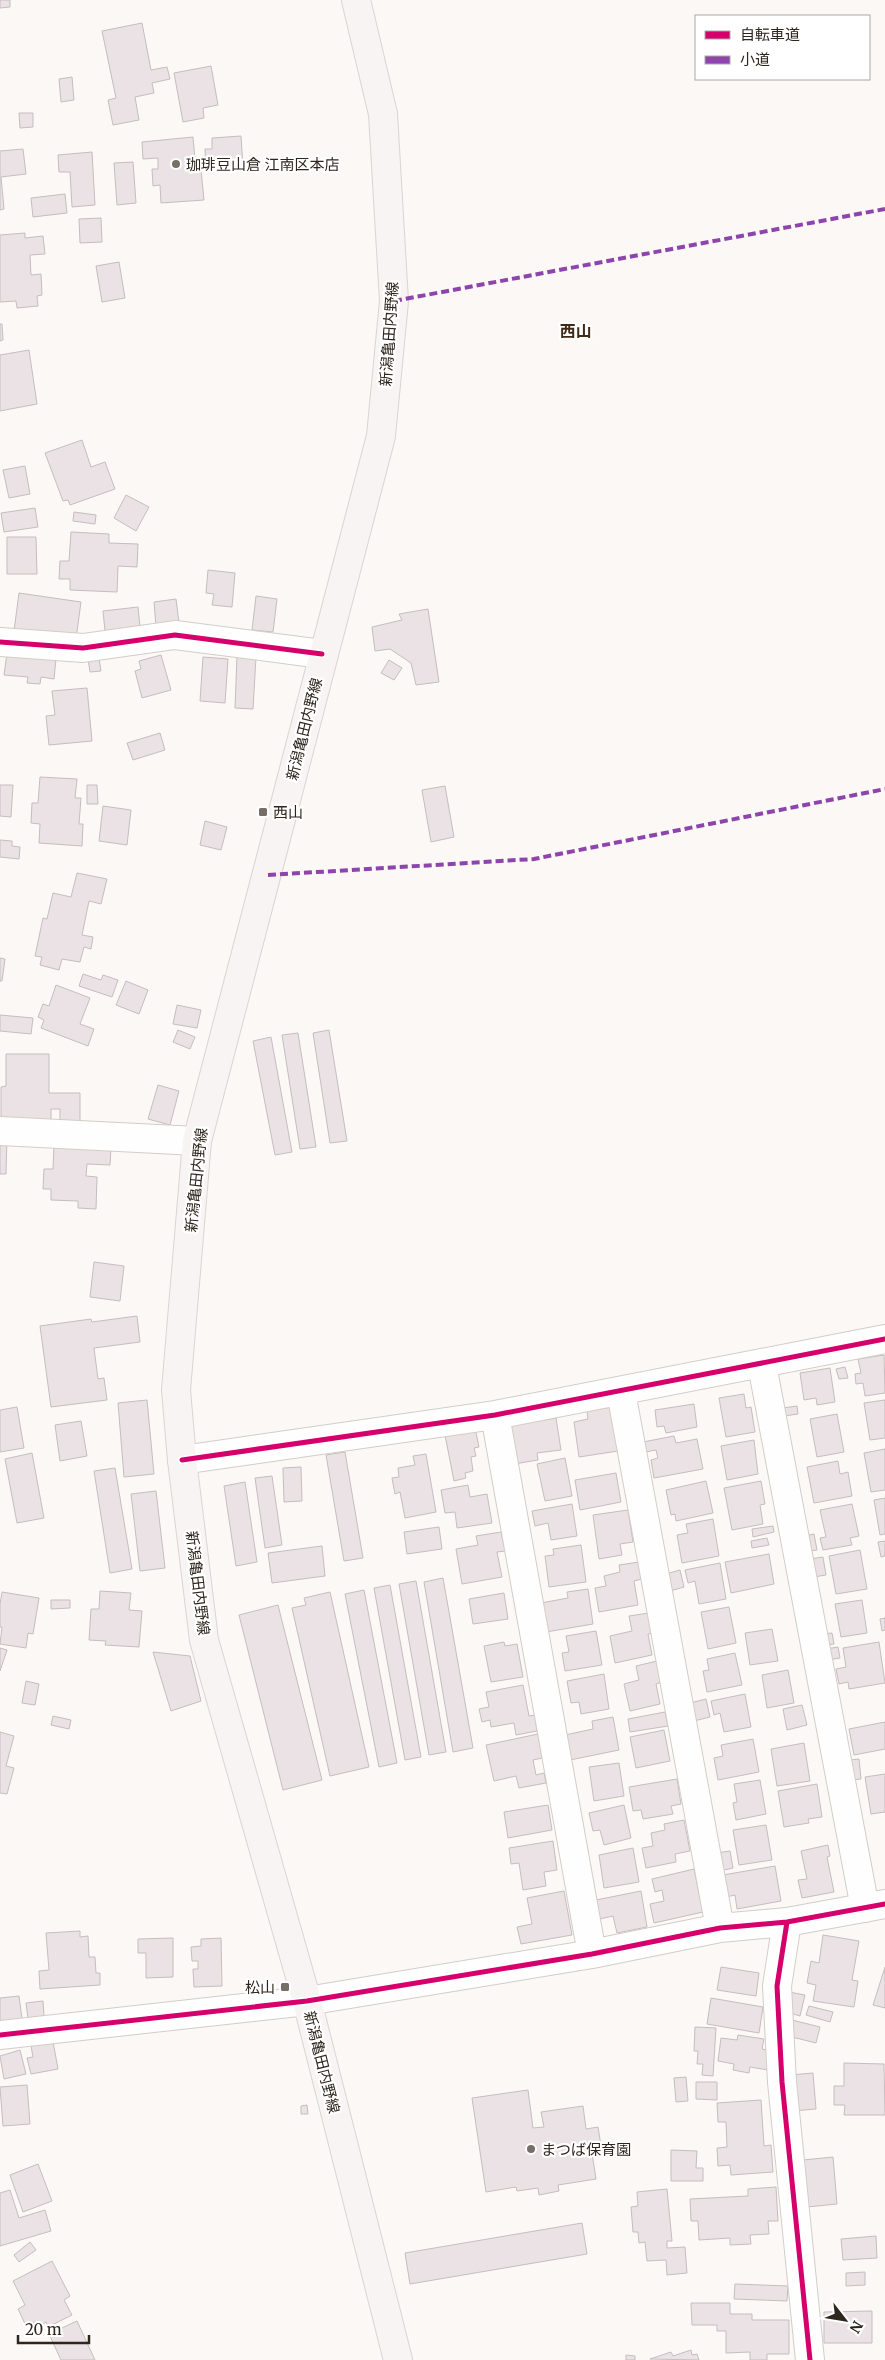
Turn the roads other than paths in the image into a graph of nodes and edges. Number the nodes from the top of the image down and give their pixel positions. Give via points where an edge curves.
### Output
1 (356, 0) edge
2 (0, 642) edge
3 (322, 654) junction
4 (0, 1131) edge
5 (197, 1141) junction
6 (885, 1339) edge
7 (762, 1364) junction
8 (621, 1392) junction
9 (495, 1415) junction
10 (182, 1460) junction
11 (875, 1906) edge
12 (787, 1922) junction
13 (720, 1928) junction
14 (592, 1954) junction
15 (307, 2001) junction
16 (0, 2035) edge
17 (398, 2360) edge
18 (810, 2360) edge

1 - 3 main road, 新潟亀田内野線 via 383,114 394,301 381,436
2 - 3 street via 84,648 175,635
3 - 5 main road, 新潟亀田内野線 via 268,875
4 - 5 street
5 - 10 main road, 新潟亀田内野線 via 176,1390
6 - 7 street
7 - 8 street
7 - 11 street
8 - 9 street
8 - 13 street
9 - 10 street
9 - 14 street
10 - 15 main road, 新潟亀田内野線 via 204,1640
11 - 12 street
12 - 13 street
12 - 18 street via 777,1986 782,2082
13 - 14 street
14 - 15 street
15 - 16 street
15 - 17 main road, 新潟亀田内野線

